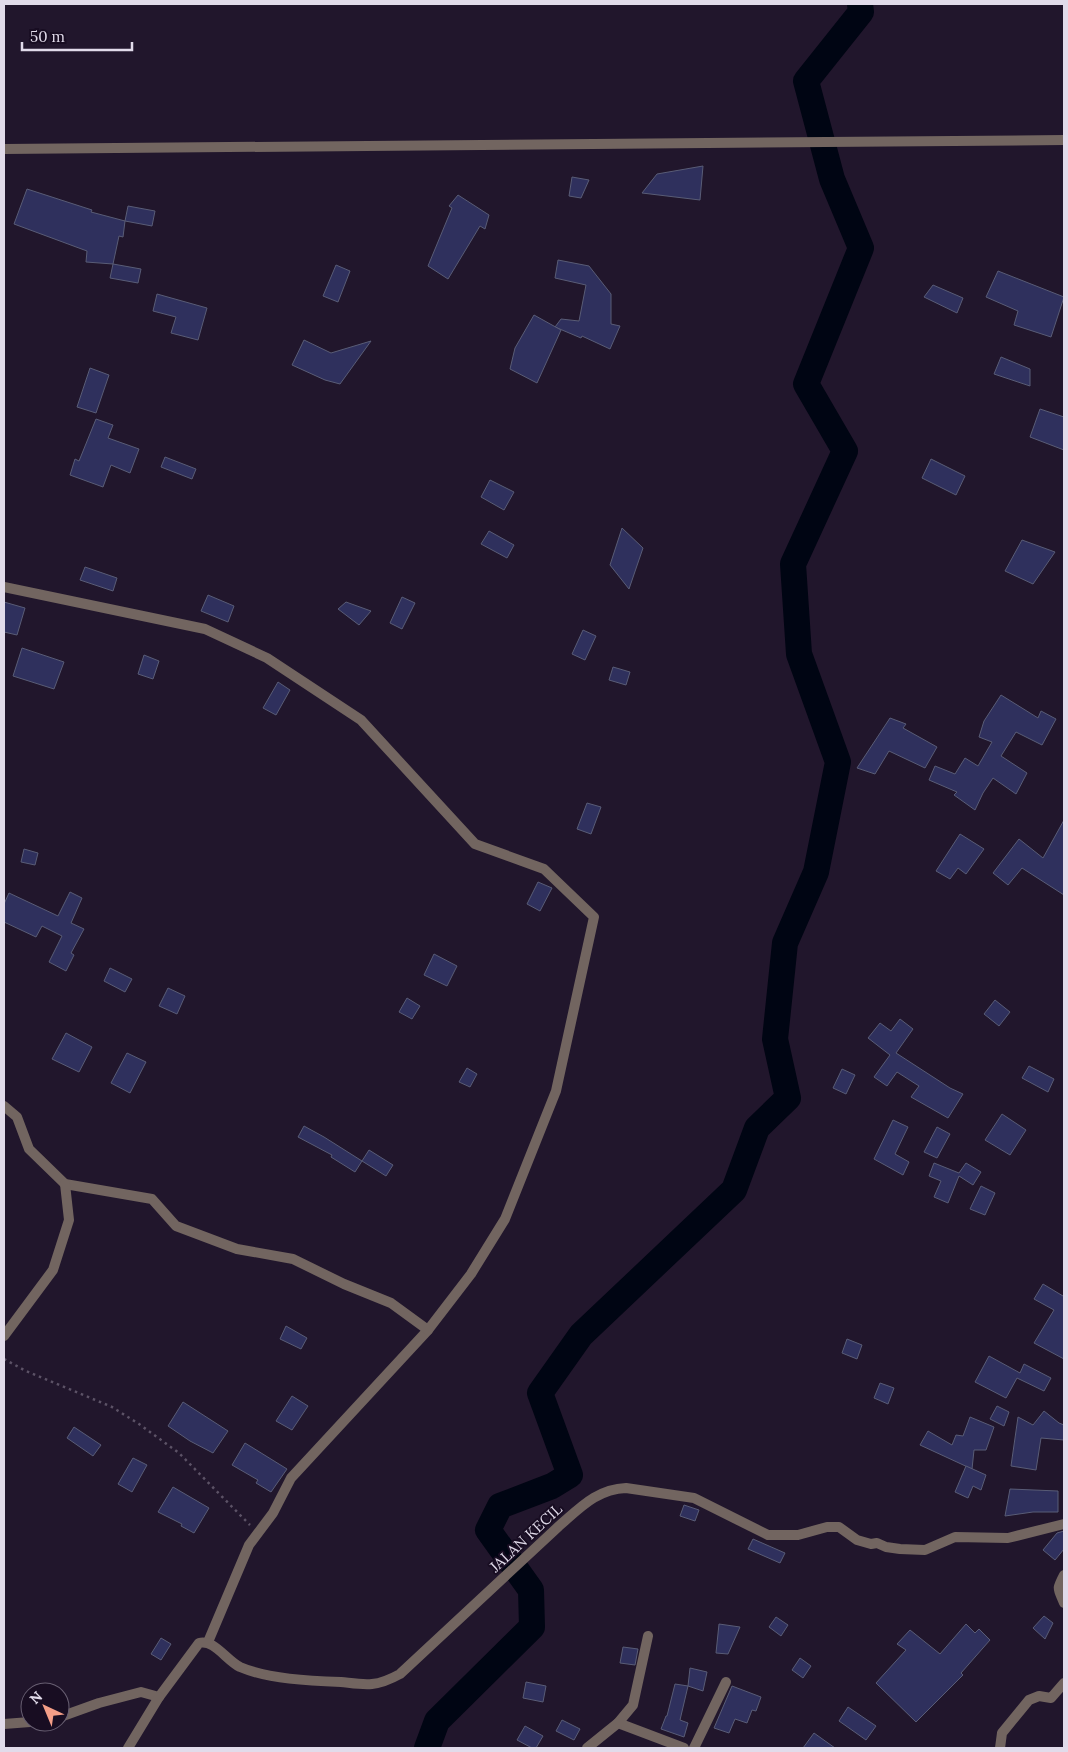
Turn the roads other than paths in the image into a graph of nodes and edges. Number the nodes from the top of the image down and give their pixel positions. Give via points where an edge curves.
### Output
1 (1064, 140) edge
2 (4, 149) edge
3 (4, 587) edge
4 (4, 1106) edge
5 (65, 1184) junction
6 (428, 1330) junction
7 (4, 1336) edge
8 (1064, 1524) edge
9 (1064, 1575) edge
10 (1064, 1603) edge
11 (648, 1636) dead end
12 (208, 1642) junction
13 (726, 1682) dead end
14 (1064, 1683) edge
15 (159, 1697) junction
16 (70, 1713) edge
17 (20, 1723) edge
18 (618, 1723) junction
19 (4, 1724) edge
20 (128, 1748) edge
21 (586, 1748) edge
22 (684, 1748) edge
23 (694, 1748) edge
24 (1000, 1748) edge

1 - 2 street
3 - 6 street via 205,629 267,658 361,720 475,844 544,869 594,917 556,1091 505,1219 471,1274
4 - 5 street via 17,1117 29,1149
5 - 6 street via 152,1199 176,1226 237,1249 293,1259 391,1303
5 - 7 street via 69,1220 53,1270
6 - 12 street via 291,1478 273,1513 249,1546
8 - 12 street, JALAN KECIL via 1008,1538 955,1537 925,1550 900,1549 857,1540 839,1527 798,1535 768,1535 694,1498 616,1488 602,1492 559,1526 400,1674 387,1681 372,1684 300,1680 248,1670 228,1660
9 - 10 street via 1058,1592
11 - 18 street via 633,1705
12 - 15 street via 199,1643
13 - 23 street
14 - 24 street via 1051,1698 1039,1696 1029,1700 1002,1733
15 - 16 street via 141,1692
15 - 20 street
17 - 19 street
18 - 21 street
18 - 22 street

